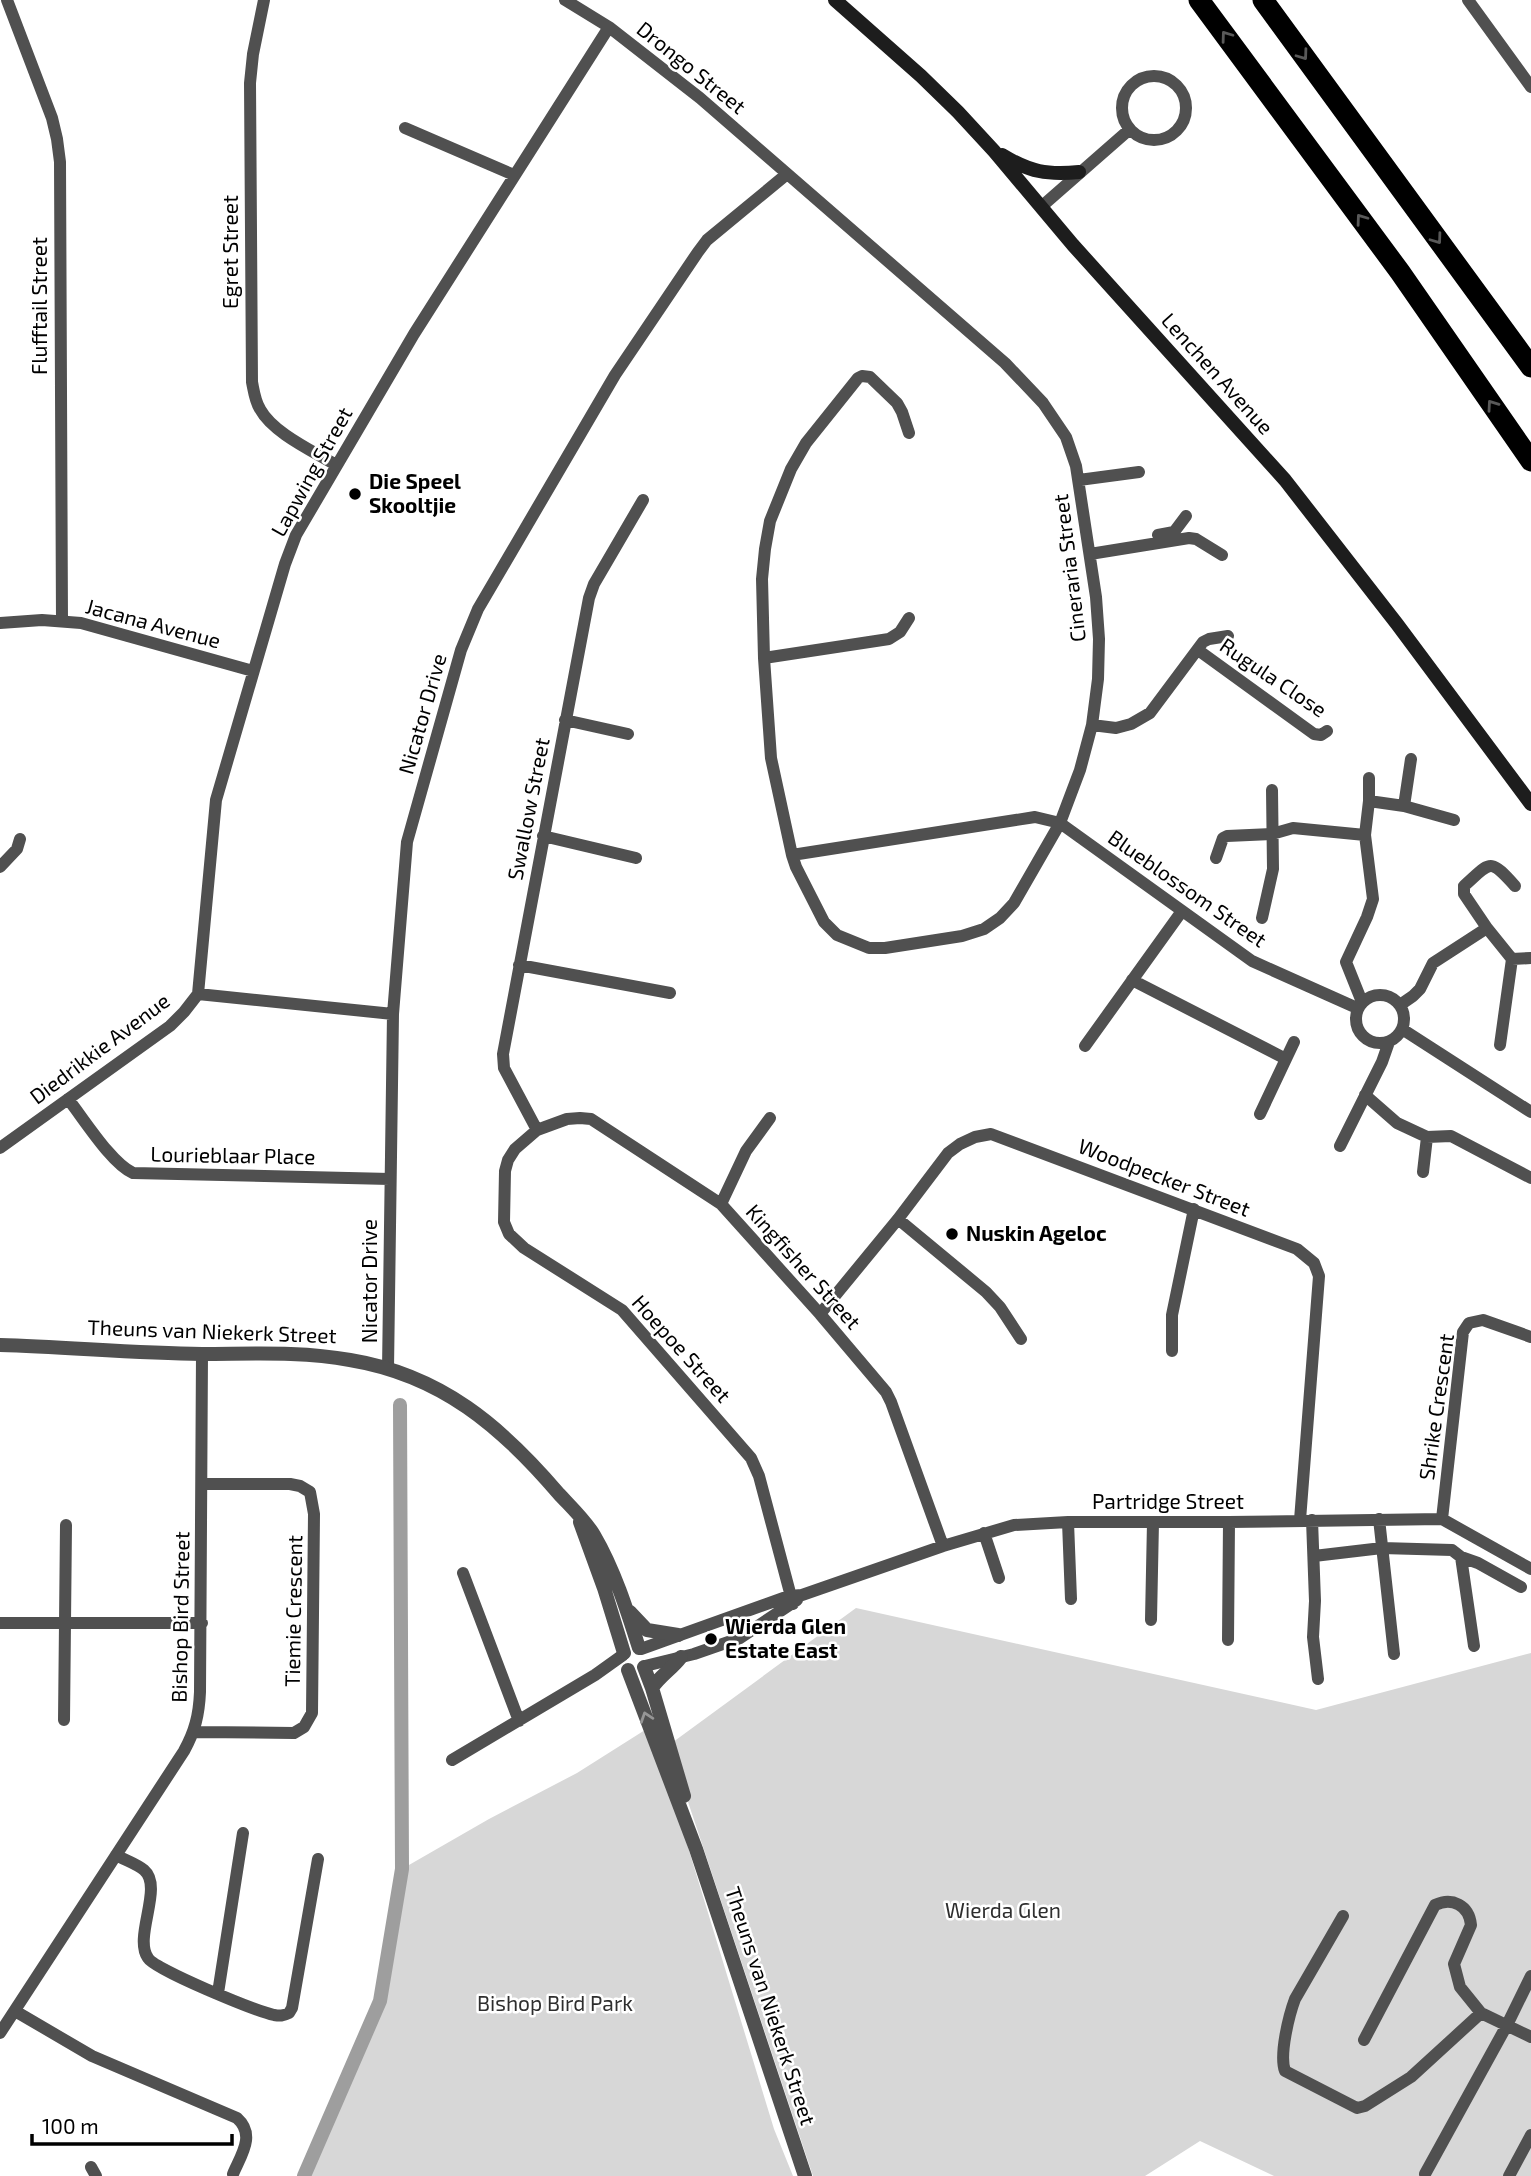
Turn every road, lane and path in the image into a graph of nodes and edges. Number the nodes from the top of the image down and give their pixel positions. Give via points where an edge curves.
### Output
1 (7, 0) edge
2 (264, 0) edge
3 (565, 0) edge
4 (1199, 0) edge
5 (1263, 0) edge
6 (1468, 0) edge
7 (835, 1) edge
8 (609, 27) junction
9 (1531, 87) edge
10 (405, 128) dead end
11 (1130, 129) junction
12 (994, 151) junction
13 (1079, 172) junction
14 (787, 174) junction
15 (514, 175) junction
16 (1041, 207) junction
17 (1531, 368) edge
18 (909, 433) dead end
19 (1531, 461) edge
20 (336, 465) junction
21 (1139, 472) dead end
22 (1079, 480) junction
23 (643, 500) dead end
24 (1186, 516) dead end
25 (1089, 550) junction
26 (1222, 555) dead end
27 (909, 618) dead end
28 (62, 621) junction
29 (0, 623) edge
30 (1228, 636) dead end
31 (1198, 650) junction
32 (764, 658) junction
33 (253, 671) junction
34 (565, 720) junction
35 (1092, 725) junction
36 (1327, 731) dead end
37 (628, 734) dead end
38 (1412, 759) dead end
39 (1369, 778) dead end
40 (1272, 790) dead end
41 (1369, 801) junction
42 (1531, 804) edge
43 (1404, 806) junction
44 (1035, 817) junction
45 (1454, 820) dead end
46 (1060, 823) junction
47 (1272, 834) junction
48 (1365, 835) junction
49 (543, 836) junction
50 (20, 839) dead end
51 (1046, 844) junction
52 (792, 855) junction
53 (636, 858) dead end
54 (1216, 858) dead end
55 (0, 867) edge
56 (1516, 886) dead end
57 (1182, 911) junction
58 (1262, 918) dead end
59 (1487, 928) junction
60 (1531, 958) edge
61 (1512, 959) junction
62 (519, 965) junction
63 (1132, 980) junction
64 (670, 993) dead end
65 (198, 994) junction
66 (1360, 1005) junction
67 (1400, 1005) junction
68 (393, 1014) junction
69 (1402, 1029) junction
70 (1294, 1042) dead end
71 (1389, 1042) junction
72 (1500, 1045) dead end
73 (1085, 1046) dead end
74 (1286, 1059) junction
75 (1364, 1095) junction
76 (68, 1099) junction
77 (1531, 1112) edge
78 (1260, 1114) dead end
79 (770, 1118) dead end
80 (537, 1130) junction
81 (1427, 1137) junction
82 (1340, 1146) dead end
83 (0, 1148) edge
84 (1423, 1172) dead end
85 (1531, 1178) edge
86 (390, 1179) junction
87 (721, 1204) junction
88 (1194, 1209) junction
89 (898, 1219) junction
90 (820, 1314) junction
91 (1531, 1337) edge
92 (1021, 1339) dead end
93 (0, 1345) edge
94 (1172, 1351) dead end
95 (202, 1354) junction
96 (388, 1369) junction
97 (202, 1484) junction
98 (577, 1514) junction
99 (1379, 1519) junction
100 (1442, 1519) junction
101 (1306, 1520) junction
102 (1068, 1522) junction
103 (1153, 1522) junction
104 (1229, 1522) junction
105 (66, 1525) dead end
106 (984, 1533) junction
107 (943, 1546) junction
108 (1382, 1548) junction
109 (1314, 1556) junction
110 (1461, 1557) junction
111 (1531, 1569) edge
112 (463, 1573) dead end
113 (999, 1578) dead end
114 (1521, 1587) dead end
115 (795, 1598) junction
116 (1071, 1599) dead end
117 (624, 1605) junction
118 (1151, 1620) dead end
119 (0, 1623) edge
120 (202, 1623) junction
121 (67, 1624) junction
122 (682, 1633) junction
123 (1228, 1640) dead end
124 (1474, 1646) dead end
125 (640, 1648) junction
126 (1394, 1654) dead end
127 (687, 1656) junction
128 (625, 1661) junction
129 (645, 1666) junction
130 (1318, 1679) dead end
131 (652, 1688) junction
132 (64, 1720) dead end
133 (519, 1721) junction
134 (195, 1732) junction
135 (452, 1760) dead end
136 (243, 1833) dead end
137 (696, 1849) junction
138 (116, 1855) junction
139 (318, 1859) dead end
140 (1343, 1916) dead end
141 (1531, 1976) edge
142 (218, 1993) junction
143 (15, 2011) junction
144 (1481, 2012) junction
145 (1507, 2025) junction
146 (0, 2033) edge
147 (1531, 2037) edge
148 (1364, 2040) dead end
149 (1531, 2135) edge
150 (233, 2174) dead end
151 (1425, 2174) dead end
152 (805, 2176) edge
153 (1509, 2176) edge

1 - 28 street, Flufftail Street via 52,118 60,162
2 - 20 street, Egret Street via 250,83 252,383 260,411 268,420
3 - 8 street, Drongo Street
19 -> 4 highway via 1400,272
5 -> 17 highway
6 - 9 street
7 - 12 main road, Lenchen Avenue via 922,76
8 - 14 street, Drongo Street
8 - 15 street, Lapwing Street
10 - 15 street
11 - 11 street via 1122,106 1132,84 1155,75 1178,85 1187,109 1177,132 1153,141
11 - 13 street
12 - 13 main road via 1035,172
12 - 16 main road, Lenchen Avenue
13 - 16 street
14 - 22 street, Cineraria Street via 1005,363 1043,403 1066,436
14 - 68 street, Nicator Drive via 698,252 615,375 478,609 461,650 407,842
15 - 20 street, Lapwing Street
16 - 42 main road, Lenchen Avenue via 1285,480
18 - 32 street, Cineraria Street via 897,403 870,377 862,376 806,443 769,521 762,579
20 - 33 street, Lapwing Street via 290,548
21 - 22 street
22 - 25 street, Cineraria Street
23 - 34 street, Swallow Street via 589,598
24 - 25 street via 1174,532
25 - 26 street via 1189,538
25 - 35 street, Cineraria Street via 1099,639
27 - 32 street via 889,639
28 - 29 street, Jacana Avenue
28 - 33 street, Jacana Avenue
30 - 31 street, Rugula Close via 1206,640
31 - 35 street, Rugula Close via 1143,718 1116,727
31 - 36 street, Rugula Close via 1314,734
32 - 52 street, Cineraria Street via 771,758
33 - 65 street, Lapwing Street via 214,814
34 - 37 street
34 - 49 street, Swallow Street
35 - 46 street, Cineraria Street
38 - 43 street
39 - 41 street
40 - 47 street
41 - 43 street
41 - 48 street
43 - 45 street
44 - 46 street, Blueblossom Street
44 - 51 street
44 - 52 street, Blueblossom Street
46 - 51 street, Cineraria Street
46 - 57 street, Blueblossom Street
47 - 48 street via 1293,828
47 - 54 street via 1225,837
47 - 58 street via 1273,869
48 - 66 street via 1373,899 1346,962
49 - 53 street
49 - 62 street, Swallow Street
50 - 55 street
51 - 52 street, Cineraria Street via 1014,903 984,929 885,948 869,948 837,935 824,922
56 - 59 street via 1492,866 1464,886 1464,894
57 - 63 street
57 - 66 street, Blueblossom Street via 1252,961
59 - 61 street
59 - 67 street via 1433,963 1420,989
60 - 61 street
61 - 72 street
62 - 64 street
62 - 80 street, Swallow Street via 503,1062
63 - 73 street
63 - 74 street
65 - 68 street, Diedrikkie Avenue
65 - 76 street, Diedrikkie Avenue via 170,1026
66 - 67 street, Blueblossom Street via 1377,994
66 - 71 street via 1359,1032 1372,1042
67 - 69 street
68 - 86 street, Nicator Drive
69 - 71 street
69 - 77 street
70 - 74 street
71 - 75 street
74 - 78 street
75 - 81 street via 1397,1122
75 - 82 street
76 - 83 street, Diedrikkie Avenue
76 - 86 street, Lourieblaar Place via 115,1159 133,1173
79 - 87 street via 746,1151
80 - 87 street, Kingfisher Street via 567,1119 591,1119
80 - 115 street, Hoepoe Street via 515,1149 505,1171 504,1223 509,1234 622,1310 751,1458
81 - 84 street
81 - 85 street via 1451,1136
86 - 96 street, Nicator Drive
87 - 90 street, Kingfisher Street
88 - 89 street, Woodpecker Street via 991,1134 975,1137 948,1153
88 - 94 street via 1172,1315
88 - 101 street, Woodpecker Street via 1305,1253 1320,1276
89 - 90 street, Woodpecker Street
89 - 92 street via 986,1292
90 - 107 street, Kingfisher Street via 891,1402
91 - 100 street, Shrike Crescent via 1483,1320 1469,1323 1463,1332
93 - 95 street, Theuns van Niekerk Street
95 - 96 street, Theuns van Niekerk Street via 315,1355
95 - 97 street, Bishop Bird Street
96 - 98 street, Theuns van Niekerk Street via 443,1391 481,1416 528,1458
97 - 120 street, Bishop Bird Street
97 - 134 street, Tiemie Crescent via 290,1484 310,1492 314,1514 312,1713 294,1733
98 - 117 street, Theuns van Niekerk Street via 600,1545
98 - 128 street, Theuns van Niekerk Street
99 - 100 street, Partridge Street
99 - 101 street, Partridge Street
99 - 108 street
100 - 111 street, Partridge Street
101 - 104 street, Partridge Street
101 - 109 street, Woodpecker Street
102 - 103 street, Partridge Street
102 - 106 street, Partridge Street via 1014,1525
102 - 116 street
103 - 104 street, Partridge Street
103 - 118 street
104 - 123 street
105 - 121 street
106 - 107 street, Partridge Street
106 - 113 street
107 - 115 street, Partridge Street
108 - 109 street
108 - 110 street via 1452,1550
108 - 126 street
109 - 130 street, Woodpecker Street via 1313,1637
110 - 114 street
110 - 124 street
112 - 133 street
115 - 122 street, Partridge Street
115 - 127 street, Partridge Street via 740,1638
117 - 122 street via 647,1630
117 - 125 street, Theuns van Niekerk Street
119 - 121 street
120 - 121 street
120 - 134 street, Bishop Bird Street
121 - 132 street
122 - 125 street, Partridge Street
122 - 127 street
125 - 128 street via 631,1647
125 - 129 street via 647,1656
127 - 129 street, Partridge Street
127 - 131 street
128 - 129 street via 637,1672
128 - 133 street
137 -> 128 street, Theuns van Niekerk Street
129 - 131 street, Theuns van Niekerk Street
131 - 137 street, Theuns van Niekerk Street
133 - 135 street
134 - 138 street, Bishop Bird Street
136 - 142 street
137 - 152 street, Theuns van Niekerk Street
138 - 142 street via 143,1869 150,1881 144,1945 149,1961
138 - 143 street, Bishop Bird Street
139 - 142 street via 289,2013 276,2016
140 - 144 street via 1289,2013 1285,2071 1357,2108 1365,2106 1411,2077
141 - 145 street
143 - 146 street, Bishop Bird Street
143 - 150 street via 92,2056 237,2118 247,2139
144 - 145 street
144 - 148 street via 1460,1987 1454,1968 1471,1919 1457,1903 1439,1902
145 - 147 street
145 - 151 street
149 - 153 street

